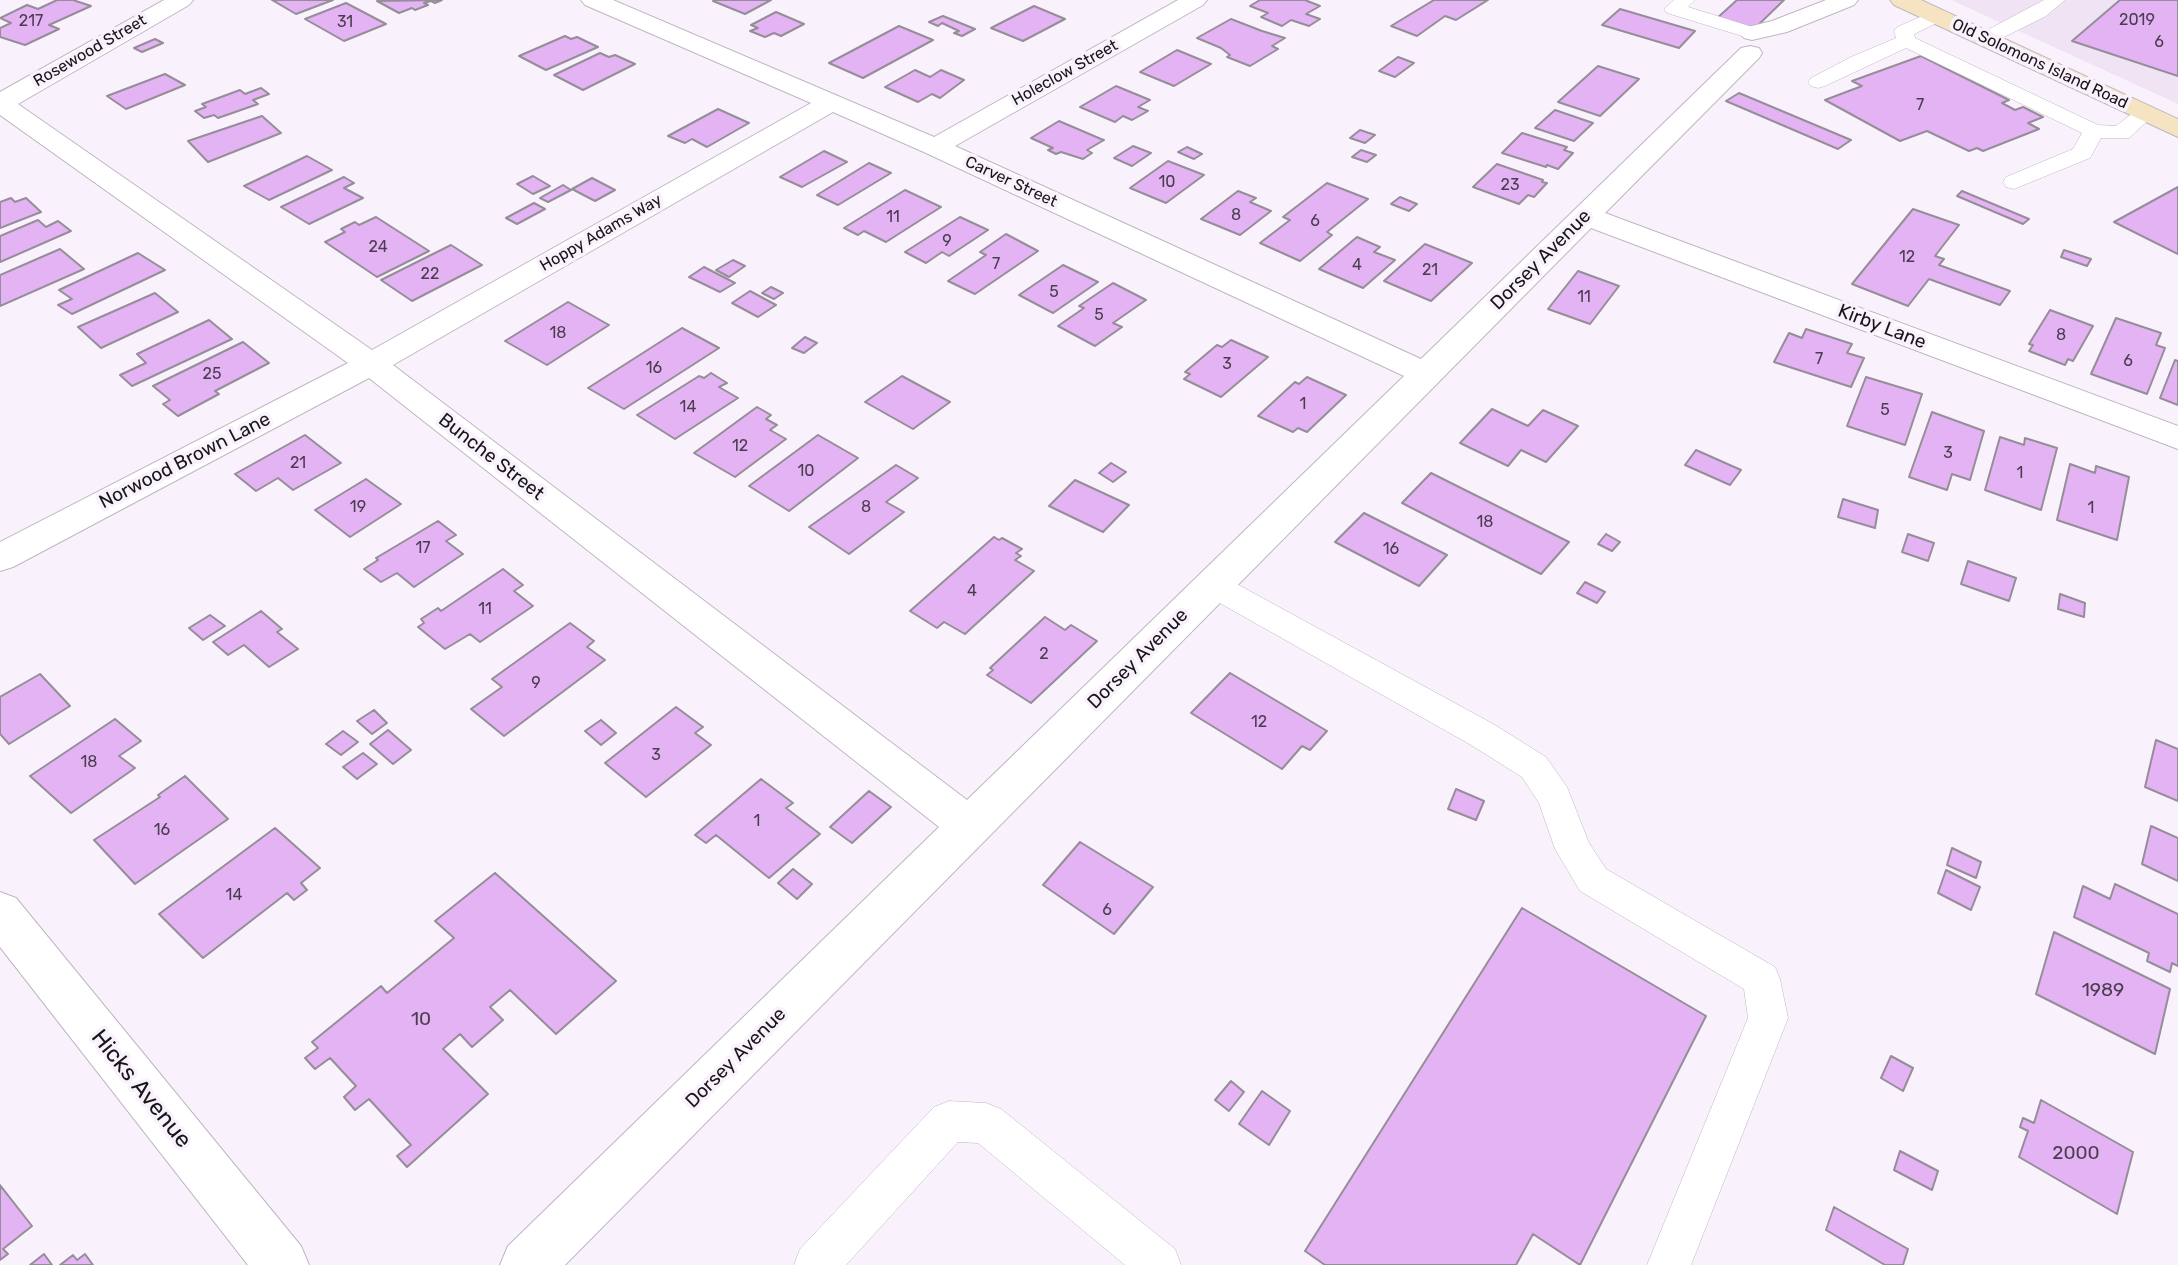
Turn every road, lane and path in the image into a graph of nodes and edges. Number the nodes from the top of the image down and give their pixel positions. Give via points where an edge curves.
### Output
1 (181, 0) edge
2 (593, 0) edge
3 (1195, 0) edge
4 (1685, 0) edge
5 (1846, 0) edge
6 (1902, 0) edge
7 (2056, 0) edge
8 (1936, 16) junction
9 (1985, 39) junction
10 (1906, 41) junction
11 (1751, 43) junction
12 (1818, 82) dead end
13 (832, 102) junction
14 (0, 103) edge
15 (2145, 113) junction
16 (2178, 129) edge
17 (2094, 131) junction
18 (935, 147) junction
19 (2014, 182) dead end
20 (1586, 216) junction
21 (371, 364) junction
22 (1426, 374) junction
23 (2178, 438) edge
24 (0, 558) edge
25 (1213, 585) junction
26 (970, 826) junction
27 (0, 912) edge
28 (282, 1265) edge
29 (527, 1265) edge
30 (816, 1265) edge
31 (1159, 1265) edge
32 (1669, 1265) edge

1 - 14 street, Rosewood Street
2 - 13 street, Carver Street
3 - 18 street, Holeclow Street
4 - 11 lane via 1674,9
5 - 11 street
6 - 8 main road, Old Solomons Island Road
7 - 9 lane
8 - 9 main road, Old Solomons Island Road
8 - 10 lane via 1905,31
9 - 15 main road, Old Solomons Island Road
10 - 12 lane
10 - 17 lane
11 - 20 street, Dorsey Avenue
13 - 18 street, Carver Street
13 - 21 street, Hoppy Adams Way
14 - 21 street, Bunche Street
15 - 16 main road, Old Solomons Island Road
15 - 17 lane via 2121,133
17 - 19 lane via 2082,153
18 - 22 street, Carver Street
20 - 22 street, Dorsey Avenue
20 - 23 street, Kirby Lane
21 - 24 street, Norwood Brown Lane
21 - 26 street, Bunche Street
22 - 25 street, Dorsey Avenue
25 - 26 street, Dorsey Avenue
25 - 32 lane via 1534,767 1555,797 1573,849 1593,880 1761,979 1768,1018
26 - 29 street, Dorsey Avenue
27 - 28 street, Hicks Avenue
30 - 31 lane via 949,1121 986,1123

